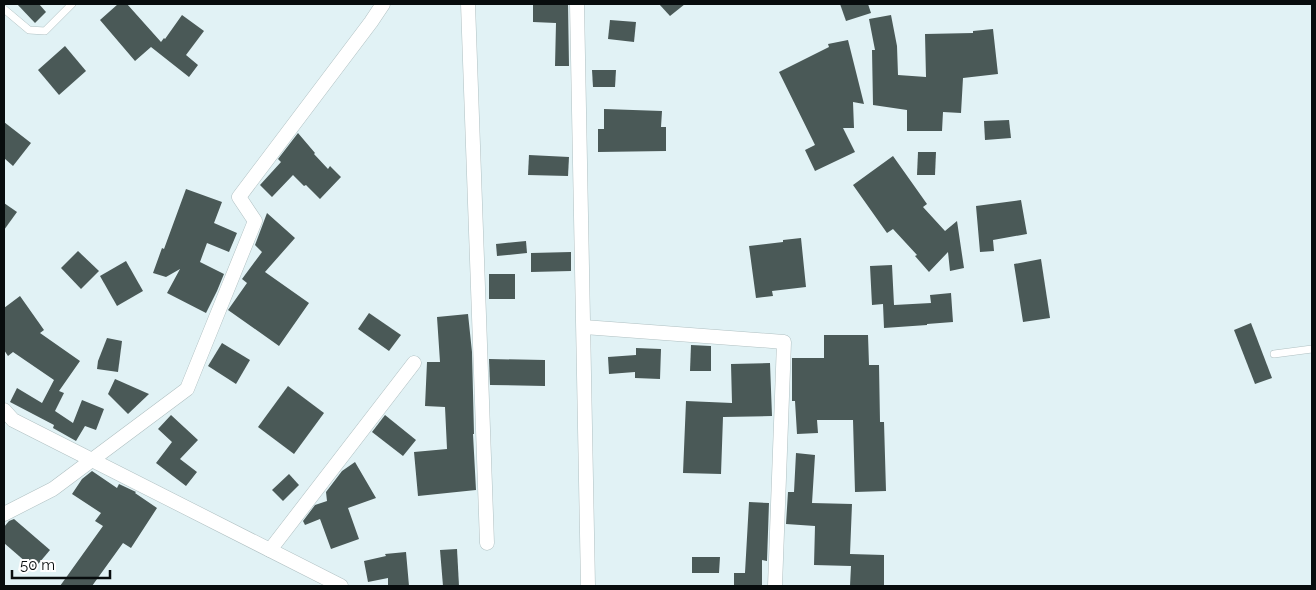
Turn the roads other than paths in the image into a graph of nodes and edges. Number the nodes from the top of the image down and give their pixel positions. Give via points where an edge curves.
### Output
1 (72, 4) edge
2 (383, 4) edge
3 (468, 4) edge
4 (577, 4) edge
5 (4, 9) edge
6 (584, 327) junction
7 (1312, 349) edge
8 (1274, 354) dead end
9 (414, 363) dead end
10 (4, 410) edge
11 (92, 460) junction
12 (4, 514) edge
13 (487, 543) dead end
14 (270, 550) junction
15 (341, 586) edge
16 (588, 586) edge
17 (775, 586) edge

1 - 5 lane via 45,32 29,30
2 - 11 street via 239,197 255,221 187,389
3 - 13 street
4 - 6 street
6 - 16 street
6 - 17 street via 784,342
7 - 8 lane
9 - 14 street
10 - 11 street via 13,420
11 - 12 street via 54,489
11 - 14 street
14 - 15 street

